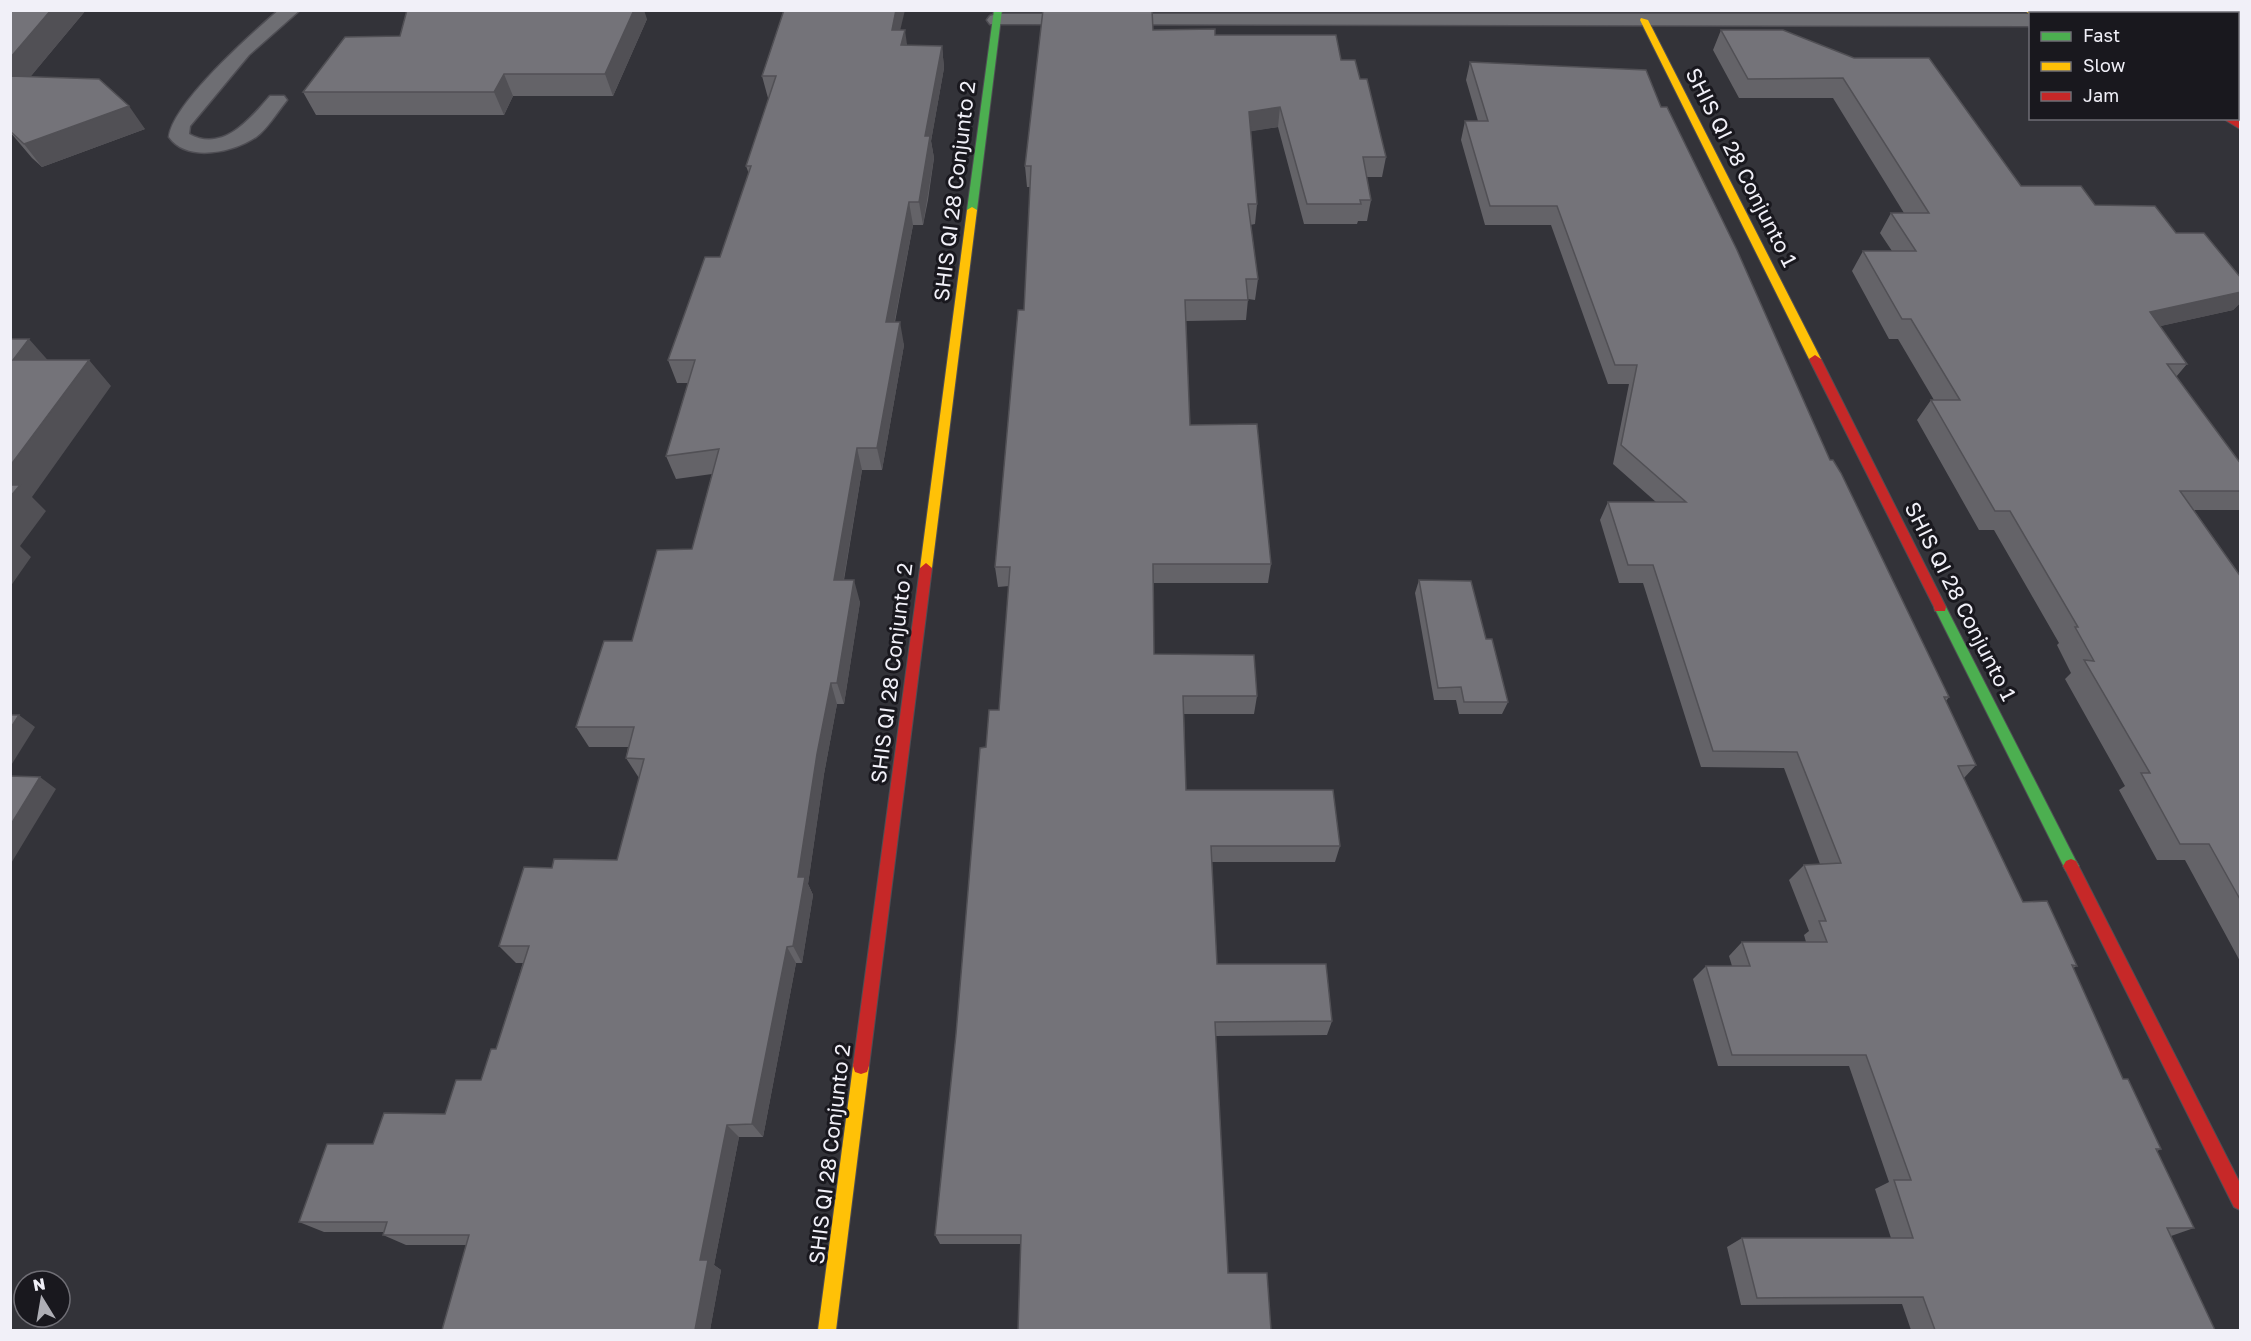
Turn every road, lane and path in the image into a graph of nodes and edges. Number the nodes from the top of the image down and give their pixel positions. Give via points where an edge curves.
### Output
1 (291, 10) edge
2 (998, 15) edge
3 (1356, 15) edge
4 (1644, 20) junction
5 (2029, 20) edge
6 (277, 100) dead end
7 (2241, 1201) edge
8 (827, 1330) edge

1 - 6 lane via 242,51 180,125 179,137 195,146 224,144 250,132
2 - 3 street
2 - 8 street, SHIS QI 28 Conjunto 2
3 - 4 street
4 - 5 street
4 - 7 street, SHIS QI 28 Conjunto 1

